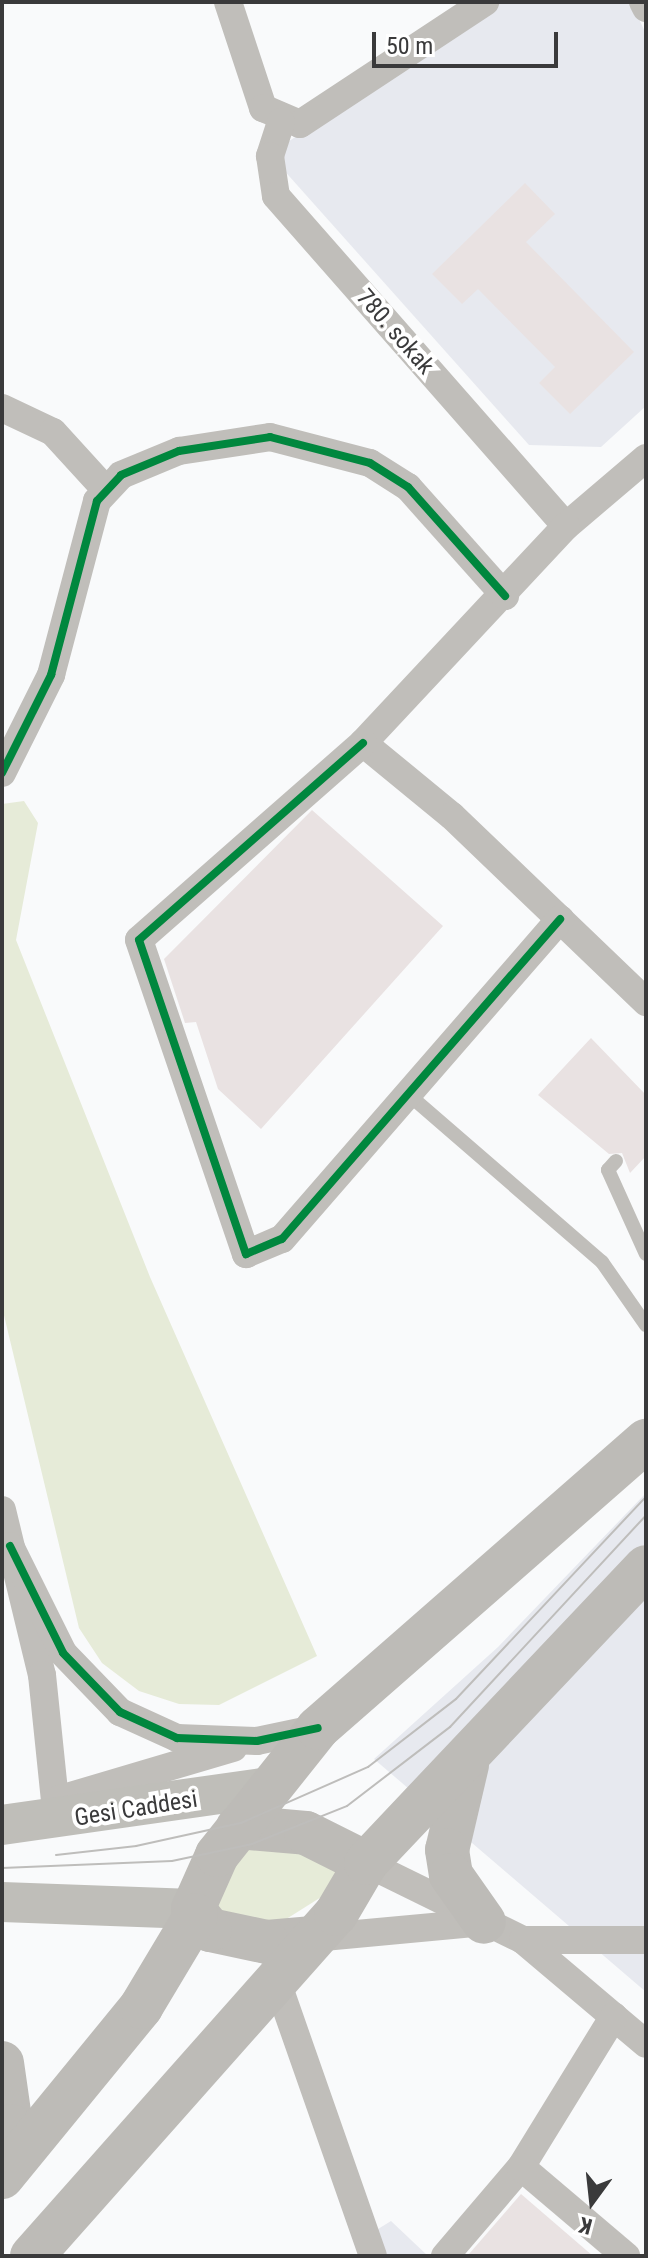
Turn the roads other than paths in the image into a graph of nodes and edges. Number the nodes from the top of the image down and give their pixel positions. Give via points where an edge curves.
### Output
1 (228, 2) edge
2 (485, 2) edge
3 (643, 2) edge
4 (646, 8) edge
5 (281, 122) junction
6 (2, 408) edge
7 (646, 458) edge
8 (105, 489) junction
9 (566, 526) junction
10 (505, 596) junction
11 (363, 743) junction
12 (2, 773) edge
13 (560, 919) junction
14 (646, 1002) edge
15 (408, 1094) junction
16 (616, 1161) dead end
17 (646, 1254) edge
18 (646, 1325) edge
19 (646, 1441) edge
20 (2, 1510) edge
21 (10, 1546) junction
22 (646, 1567) edge
23 (318, 1728) junction
24 (257, 1741) junction
25 (467, 1763) junction
26 (268, 1787) junction
27 (57, 1810) junction
28 (2, 1825) edge
29 (238, 1827) junction
30 (366, 1863) junction
31 (2, 1902) edge
32 (190, 1920) junction
33 (484, 1922) junction
34 (313, 1938) junction
35 (523, 1940) junction
36 (646, 1940) edge
37 (276, 1979) junction
38 (614, 2016) junction
39 (646, 2044) edge
40 (2, 2063) edge
41 (521, 2167) junction
42 (4, 2175) edge
43 (370, 2243) edge
44 (32, 2256) edge
45 (396, 2256) edge
46 (445, 2256) edge
47 (626, 2256) edge

1 - 5 street via 257,98
2 - 5 street via 310,122
3 - 4 street
5 - 9 street, 780. sokak via 270,156 276,196
6 - 8 street via 53,432
7 - 9 street
8 - 10 street via 155,460 203,445 270,437 319,446 396,478
8 - 12 street via 51,675
9 - 10 street
10 - 11 street
11 - 13 street
11 - 15 street via 139,940 246,1254 282,1239
13 - 14 street
13 - 15 street
15 - 18 lane via 602,1262
16 - 17 lane via 608,1170
19 - 23 highway
20 - 21 street
21 - 24 street via 63,1653 98,1696 177,1738
21 - 27 street via 42,1675
22 - 25 highway
23 - 24 street
23 - 26 highway
24 - 27 street
25 - 30 highway
25 - 33 highway via 447,1850 451,1875
26 - 27 main road, Gesi Caddesi
26 - 29 highway
27 - 28 main road, Gesi Caddesi
29 - 30 highway via 306,1833
29 - 32 highway via 206,1873
30 - 33 street
30 - 34 highway
31 - 32 main road
32 - 34 highway via 238,1940
32 - 42 highway via 141,2007
33 - 34 street
33 - 35 street
34 - 37 highway
35 - 36 street
35 - 38 street
37 - 43 street
37 - 44 highway
38 - 39 street
38 - 41 street
40 - 42 highway via 11,2126
41 - 46 street
41 - 47 street
43 - 45 street

